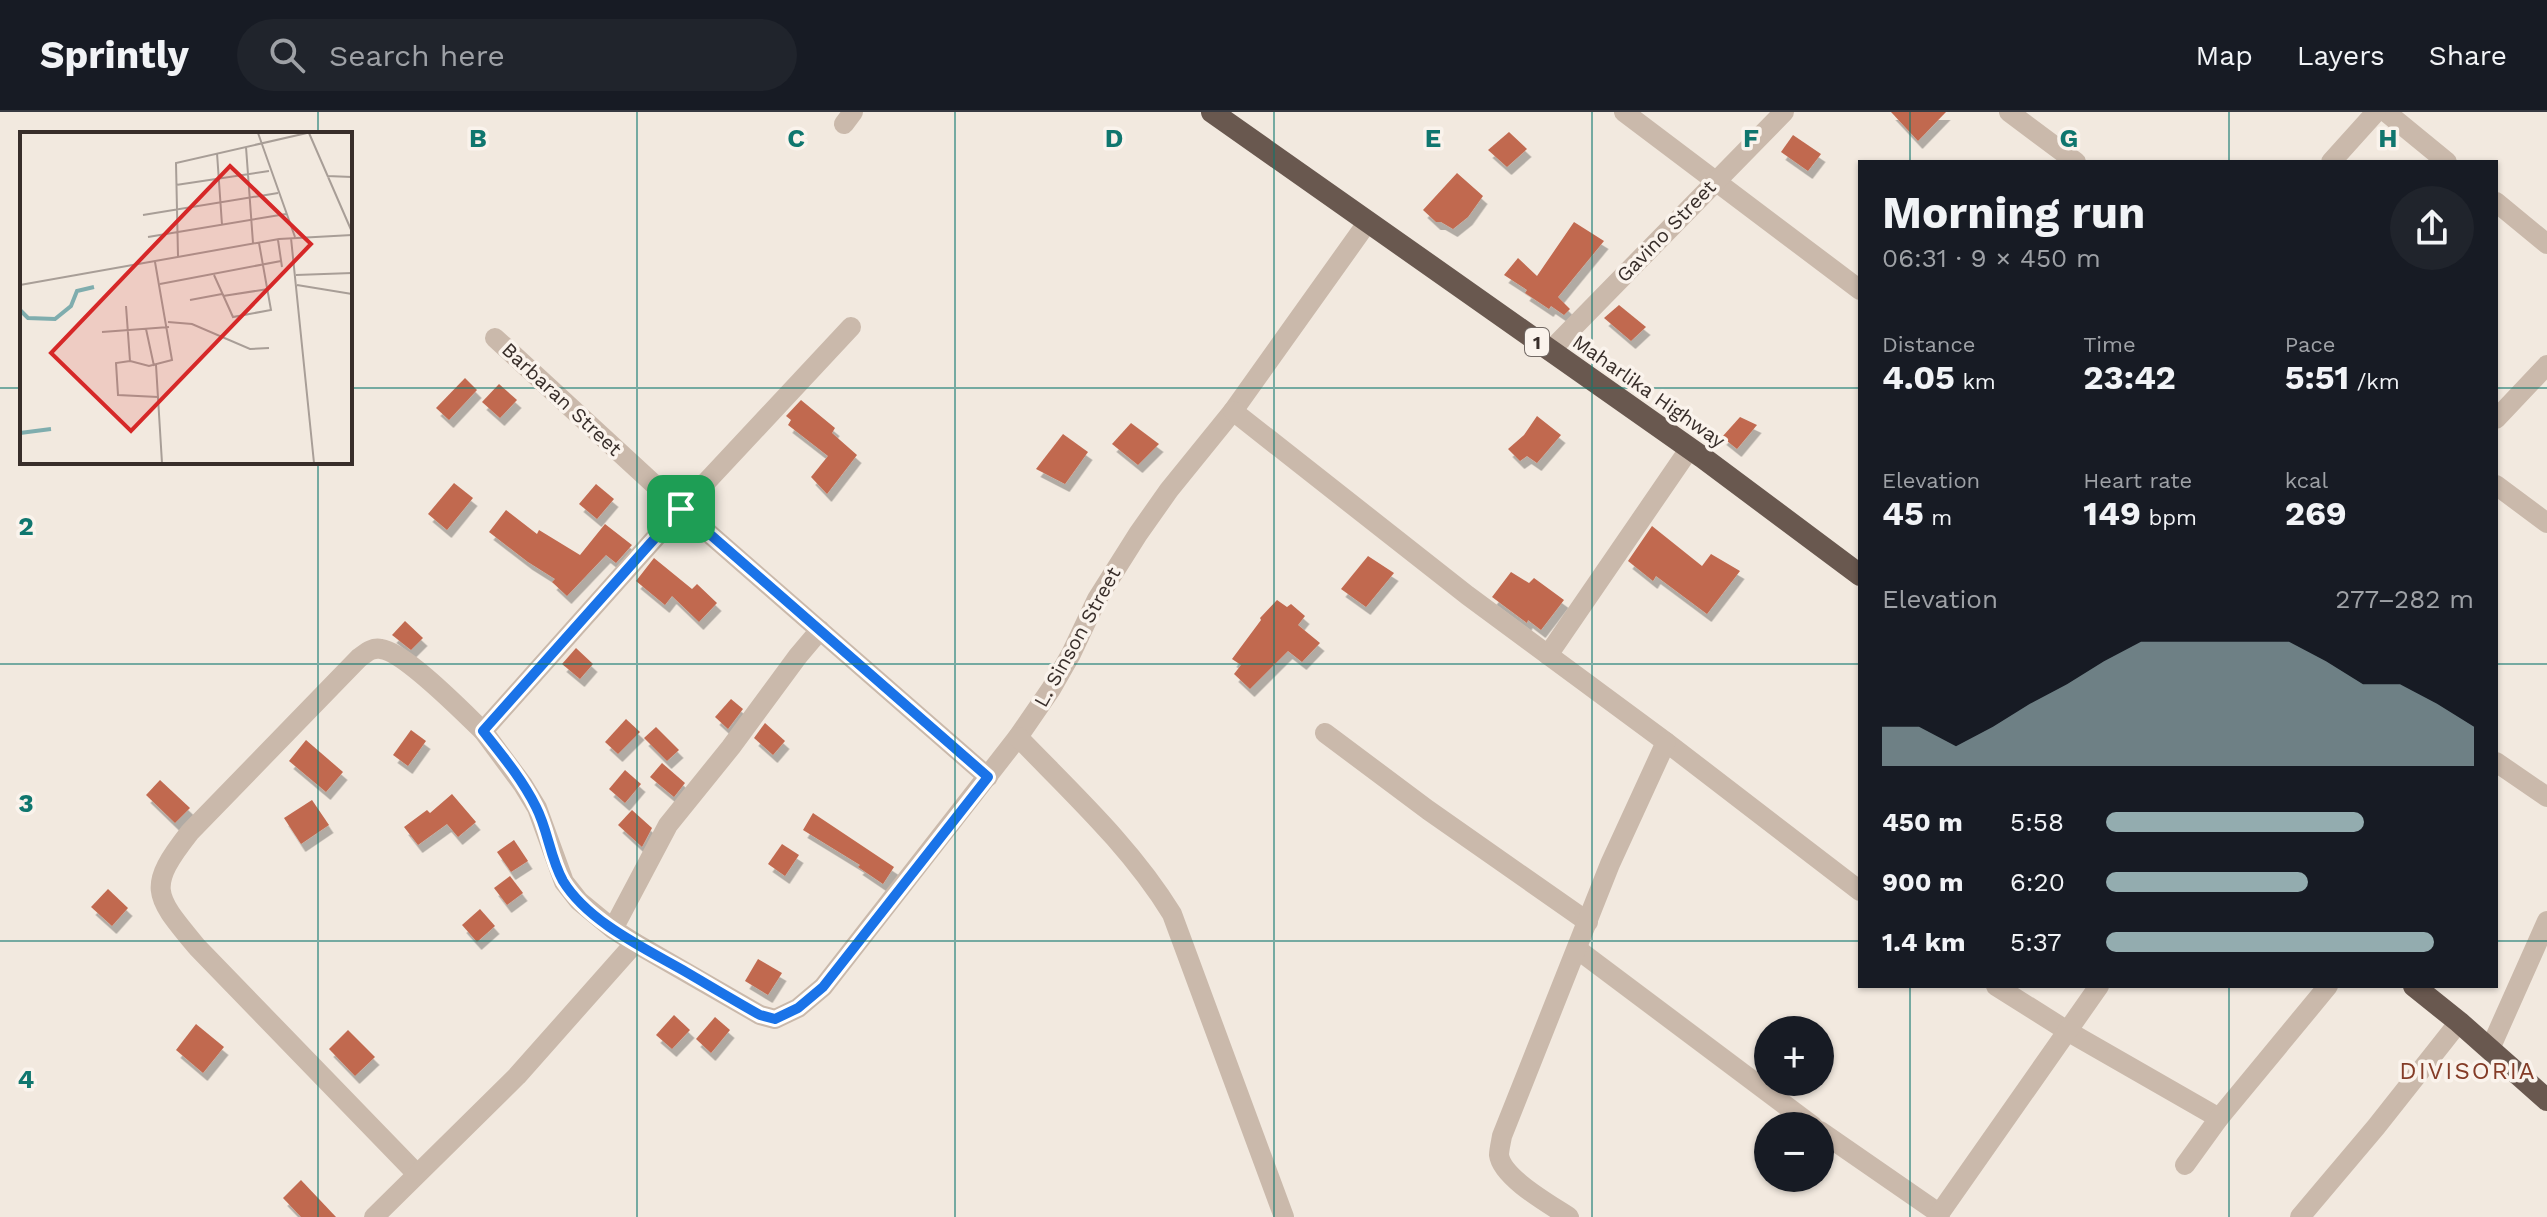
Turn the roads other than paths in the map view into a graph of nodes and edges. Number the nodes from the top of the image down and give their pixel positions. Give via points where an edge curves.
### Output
1 (1212, 112) edge
2 (1624, 112) edge
3 (1784, 112) edge
4 (2009, 112) edge
5 (2376, 112) edge
6 (2386, 112) edge
7 (2073, 160) edge
8 (2333, 160) edge
9 (2445, 160) edge
10 (1714, 181) junction
11 (2498, 204) edge
12 (1367, 223) junction
13 (2547, 244) edge
14 (1858, 289) edge
15 (851, 327) dead end
16 (495, 338) dead end
17 (1550, 351) junction
18 (2547, 365) edge
19 (1233, 411) junction
20 (2498, 417) edge
21 (1690, 448) junction
22 (2498, 486) edge
23 (681, 509) junction
24 (2547, 523) edge
25 (1858, 574) edge
26 (820, 630) junction
27 (1548, 655) junction
28 (483, 731) junction
29 (1325, 733) dead end
30 (1018, 737) junction
31 (1666, 742) junction
32 (2498, 763) edge
33 (988, 777) junction
34 (2547, 797) edge
35 (1858, 889) edge
36 (2547, 921) edge
37 (1588, 922) junction
38 (613, 929) junction
39 (635, 943) junction
40 (1577, 949) junction
41 (1999, 988) edge
42 (2098, 988) edge
43 (2326, 988) edge
44 (2416, 988) edge
45 (2459, 1022) junction
46 (2069, 1032) junction
47 (2490, 1049) junction
48 (2547, 1100) edge
49 (1794, 1112) edge
50 (2219, 1118) junction
51 (1834, 1141) edge
52 (2185, 1165) dead end
53 (416, 1173) junction
54 (1938, 1215) edge
55 (374, 1217) edge
56 (1284, 1217) edge
57 (1569, 1217) edge
58 (2300, 1217) edge

1 - 12 highway, Maharlika Highway / 1
2 - 10 street
3 - 10 street, Gavino Street
4 - 7 street
5 - 8 street
6 - 9 street
10 - 14 street
10 - 17 street, Gavino Street
11 - 13 street
12 - 17 highway, Maharlika Highway / 1
12 - 19 street, L. Sinson Street
15 - 23 street
16 - 23 street, Barbaran Street
17 - 21 highway, Maharlika Highway / 1
18 - 20 street
19 - 27 street
19 - 30 street, L. Sinson Street via 1116,567 1051,689
21 - 25 highway, Maharlika Highway / 1
21 - 27 street
22 - 24 street
23 - 26 street, Barbaran Street
23 - 28 street
26 - 33 street, Barbaran Street
26 - 38 street via 668,825
27 - 31 street
28 - 38 street via 537,808 564,882
28 - 53 street via 398,657 372,649 190,832 160,877 169,913 197,947
29 - 37 street
30 - 33 street, L. Sinson Street
30 - 56 street via 1120,843 1172,914
31 - 35 street
31 - 37 street
32 - 34 street
33 - 39 street, L. Sinson Street via 823,987 775,1019
36 - 47 street
37 - 40 street
38 - 39 street
39 - 53 street via 517,1076
40 - 49 street
40 - 57 street via 1502,1136 1499,1156 1518,1182
41 - 46 street
42 - 46 street
43 - 50 street
44 - 45 highway
45 - 47 highway
45 - 58 street
46 - 50 street
46 - 54 street
47 - 48 highway
50 - 52 street
51 - 54 street
53 - 55 street

